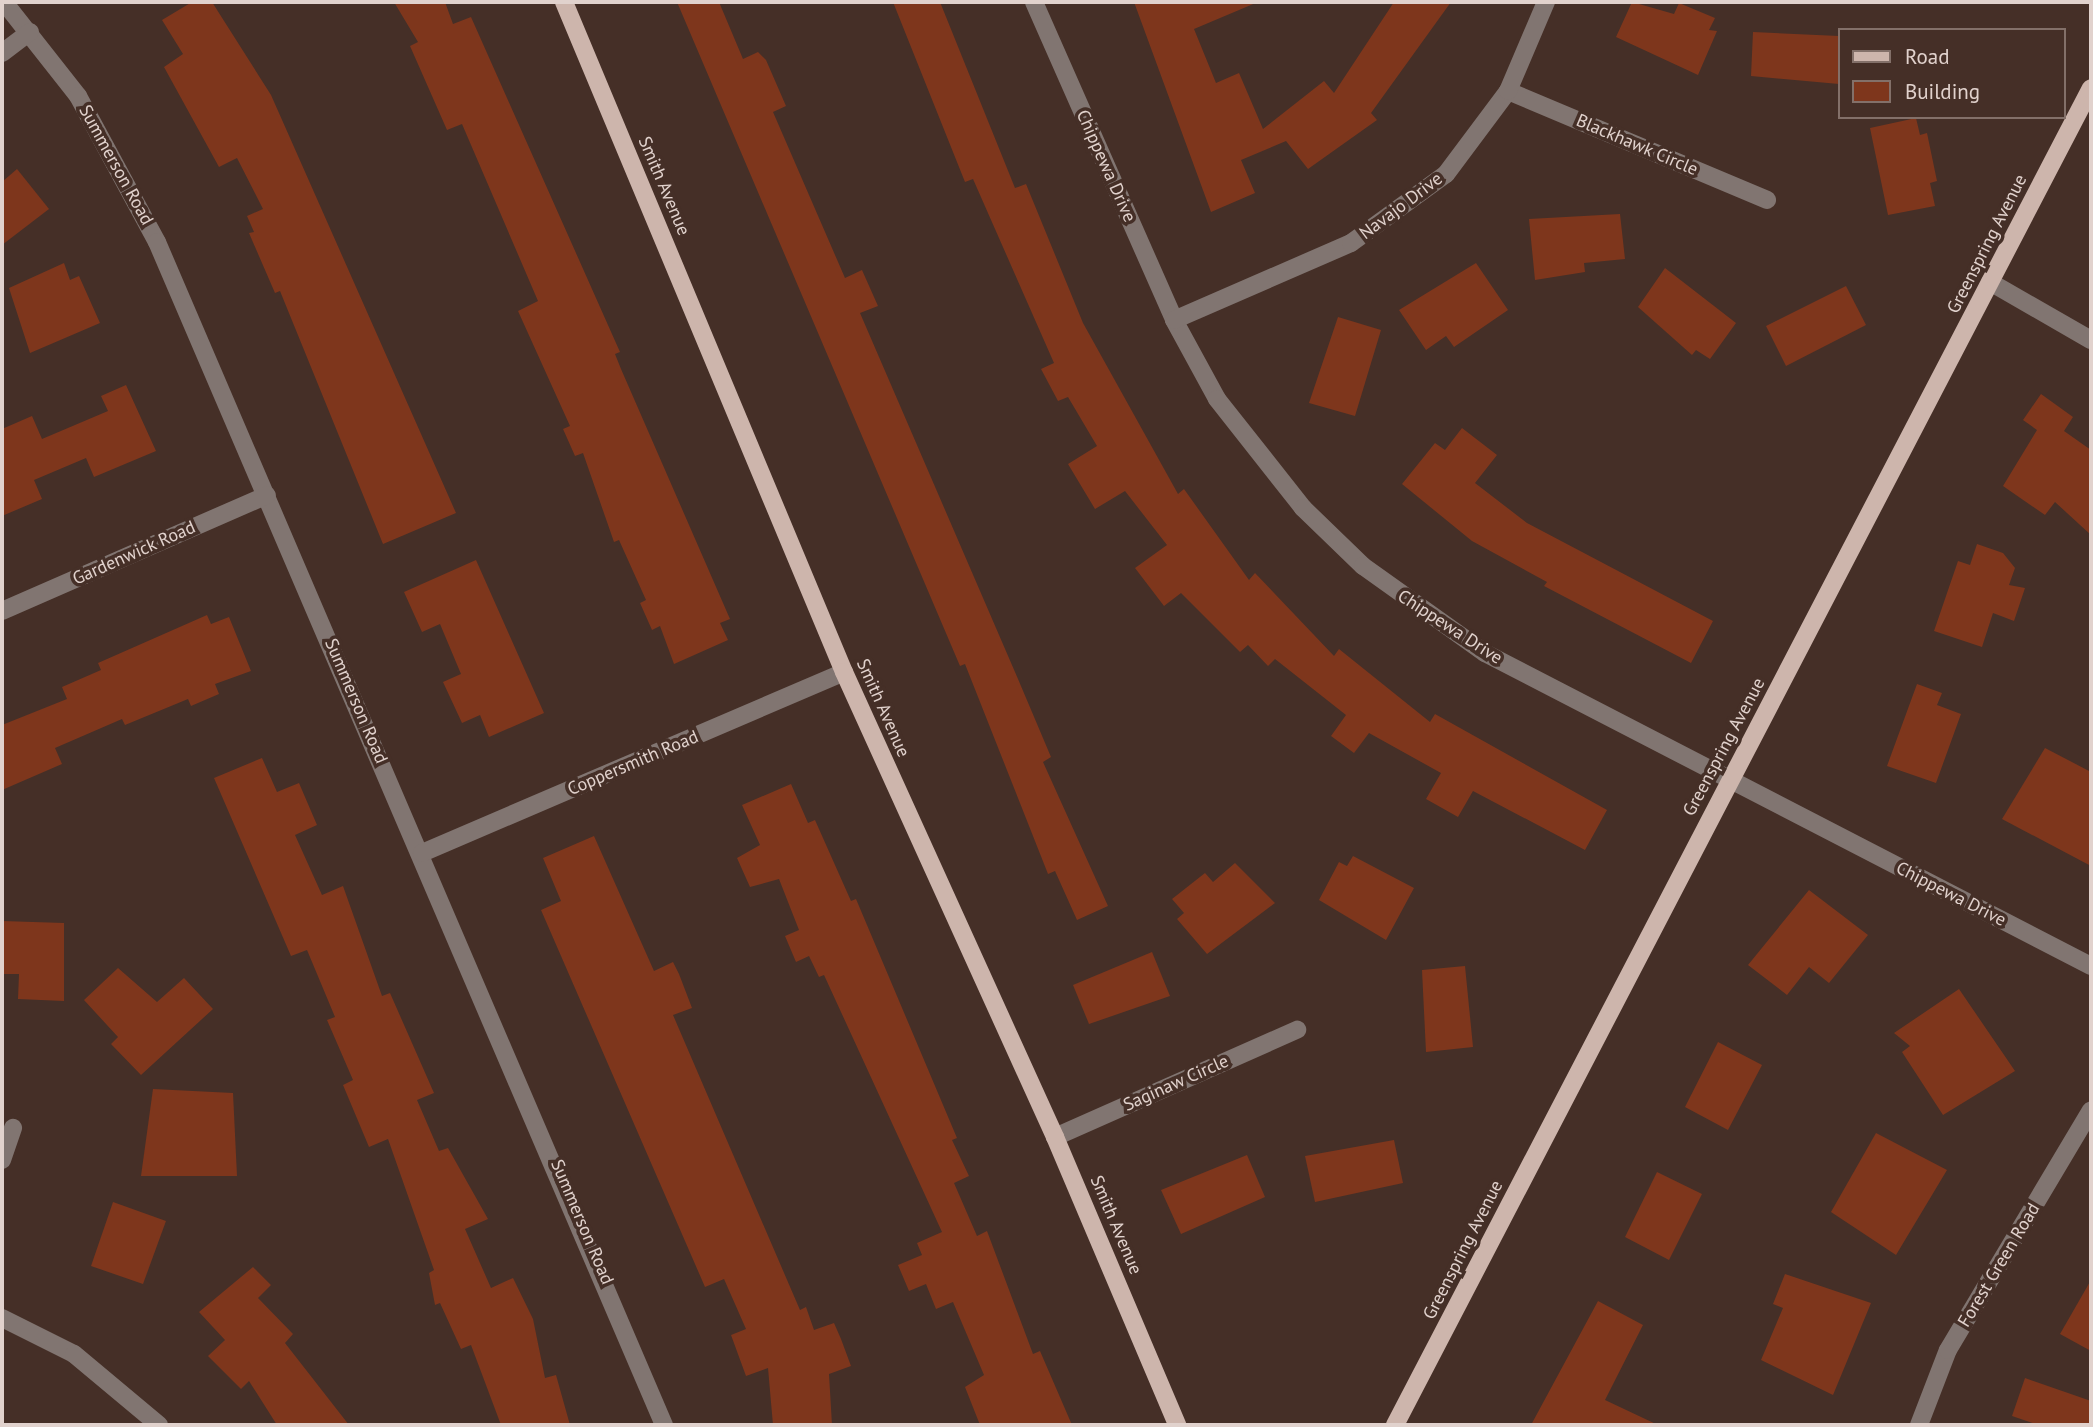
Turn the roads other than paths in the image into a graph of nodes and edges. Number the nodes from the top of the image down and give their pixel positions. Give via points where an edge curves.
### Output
1 (4, 2) edge
2 (564, 2) edge
3 (1034, 2) edge
4 (1546, 2) edge
5 (30, 32) junction
6 (2, 53) edge
7 (2091, 88) edge
8 (1508, 91) junction
9 (1767, 200) dead end
10 (1990, 282) junction
11 (1174, 320) junction
12 (2091, 340) edge
13 (267, 495) junction
14 (2, 611) edge
15 (844, 672) junction
16 (1729, 782) junction
17 (422, 853) junction
18 (2091, 966) edge
19 (1297, 1030) dead end
20 (2091, 1110) edge
21 (13, 1128) dead end
22 (1055, 1136) junction
23 (2, 1160) edge
24 (2, 1318) edge
25 (159, 1425) edge
26 (664, 1425) edge
27 (1177, 1425) edge
28 (1395, 1425) edge
29 (1919, 1425) edge

1 - 5 street, Summerson Road
2 - 15 main road, Smith Avenue
3 - 11 street, Chippewa Drive
4 - 8 street, Navajo Drive
5 - 6 street
5 - 13 street, Summerson Road via 125,174
7 - 10 main road, Greenspring Avenue
8 - 9 street, Blackhawk Circle
8 - 11 street, Navajo Drive via 1476,140 1403,209 1351,243
10 - 12 street
10 - 16 main road, Greenspring Avenue
11 - 16 street, Chippewa Drive via 1253,448 1363,566 1485,653
13 - 14 street, Gardenwick Road
13 - 17 street, Summerson Road
15 - 17 street, Coppersmith Road
15 - 22 main road, Smith Avenue
16 - 18 street, Chippewa Drive
16 - 28 main road, Greenspring Avenue
17 - 26 street, Summerson Road
19 - 22 street, Saginaw Circle
20 - 29 street, Forest Green Road via 1948,1350
21 - 23 street
22 - 27 main road, Smith Avenue
24 - 25 street via 74,1354

